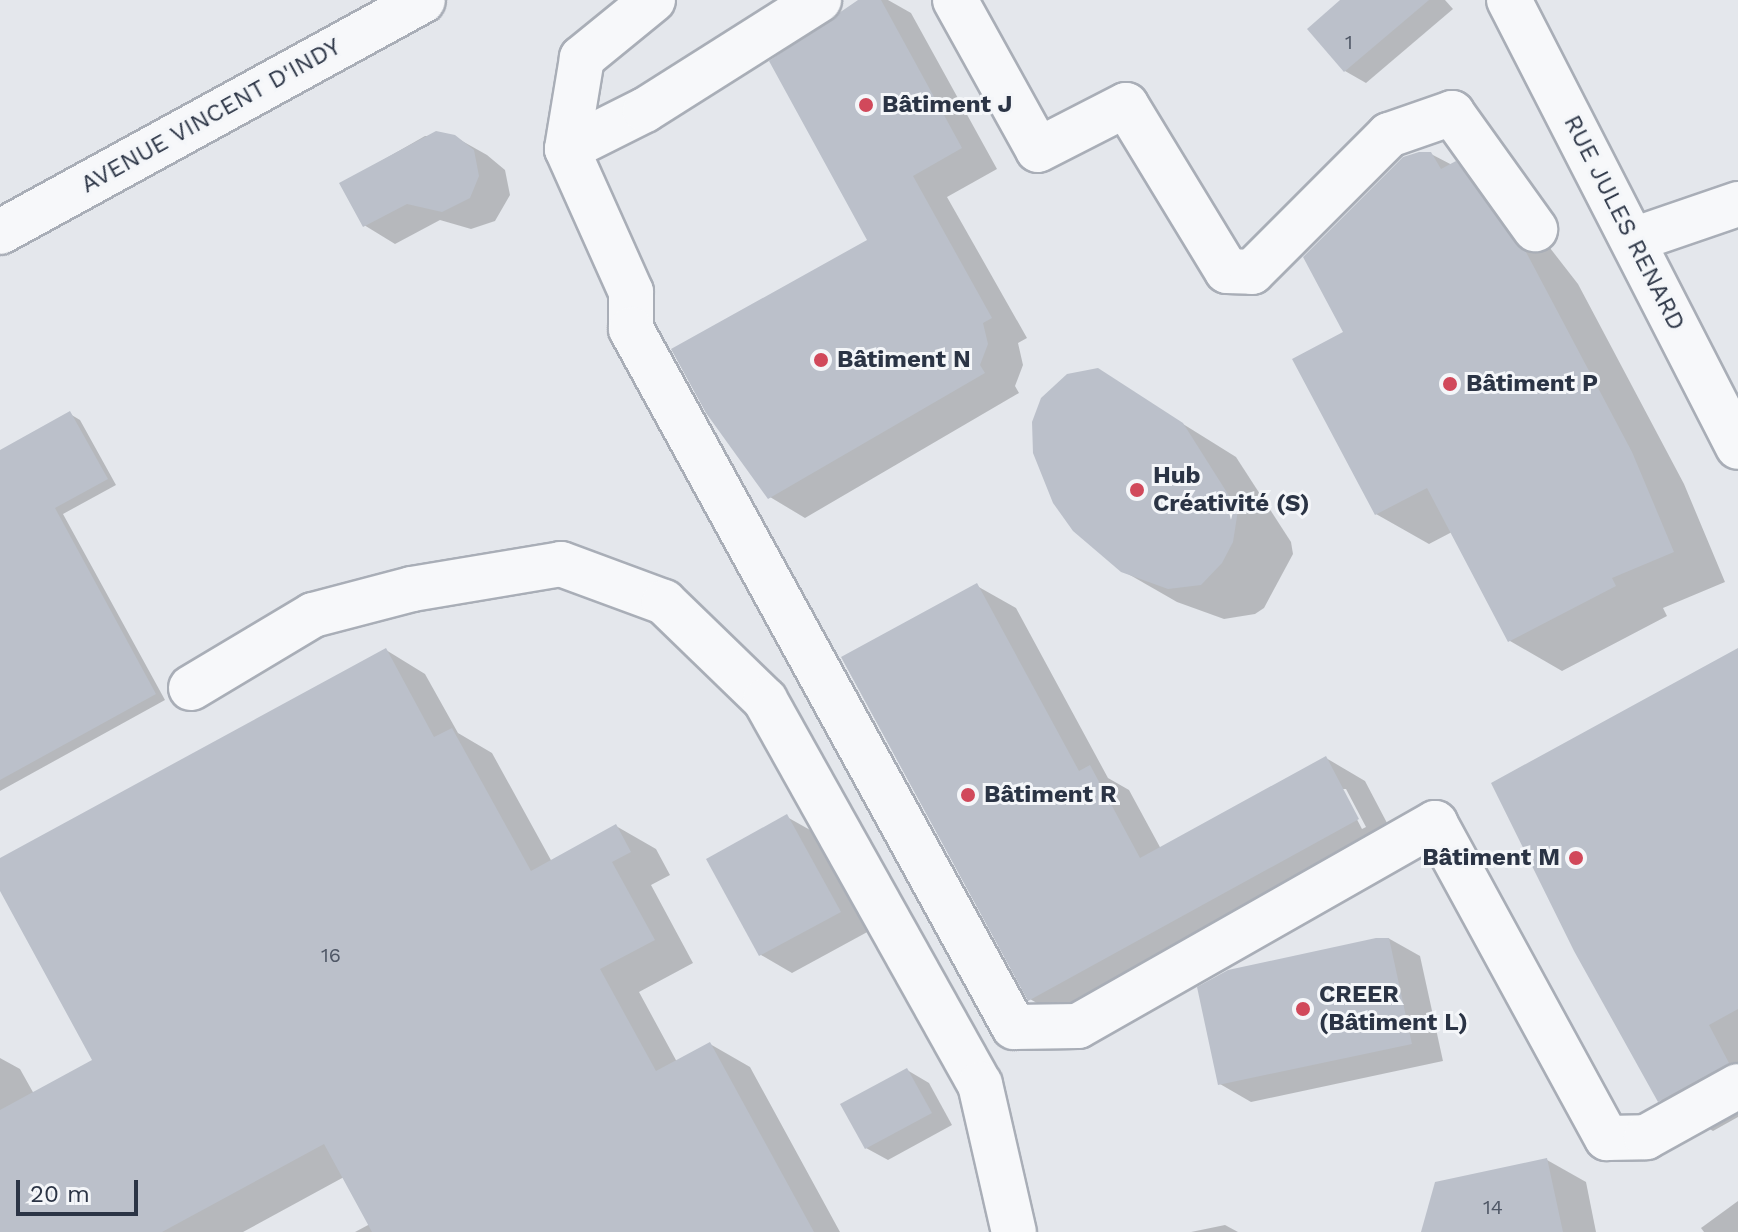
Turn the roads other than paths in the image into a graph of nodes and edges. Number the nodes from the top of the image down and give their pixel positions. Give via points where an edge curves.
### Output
1 (423, 0) edge
2 (653, 0) edge
3 (819, 0) edge
4 (955, 0) edge
5 (1509, 0) edge
6 (567, 149) junction
7 (1738, 204) edge
8 (1535, 229) dead end
9 (0, 232) edge
10 (1633, 240) junction
11 (1738, 447) edge
12 (191, 688) dead end
13 (1738, 1086) edge
14 (1014, 1232) edge

1 - 9 street, AVENUE VINCENT D'INDY
2 - 6 street via 582,58
3 - 6 street via 645,110
4 - 8 street via 1038,150 1126,105 1227,271 1252,272 1389,135 1452,113
5 - 10 street, RUE JULES RENARD
6 - 13 street via 631,292 631,329 1014,1027 1078,1026 1435,823 1607,1138 1646,1137
7 - 10 street
10 - 11 street, RUE JULES RENARD
12 - 14 street via 313,615 412,589 561,564 664,602 765,700 972,1070

